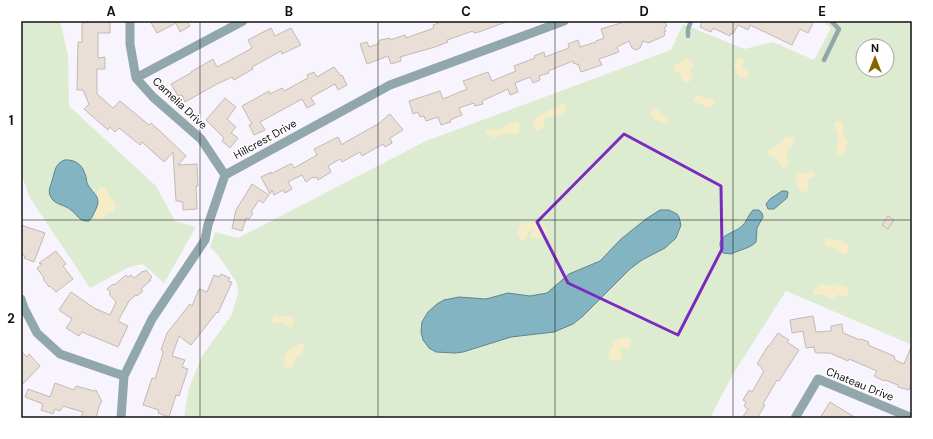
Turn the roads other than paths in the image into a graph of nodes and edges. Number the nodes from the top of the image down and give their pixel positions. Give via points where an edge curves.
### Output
1 (130, 21) edge
2 (243, 21) edge
3 (564, 21) edge
4 (692, 21) edge
5 (831, 21) edge
6 (688, 36) dead end
7 (824, 60) dead end
8 (136, 78) junction
9 (224, 175) junction
10 (21, 299) edge
11 (124, 376) junction
12 (121, 418) edge
13 (795, 418) edge
14 (912, 418) edge

1 - 8 street, Camelia Drive via 130,44
2 - 8 street
3 - 9 street, Hillcrest Drive via 390,85
4 - 6 lane
5 - 7 lane via 839,29
8 - 9 street, Camelia Drive via 153,97 201,139
9 - 11 street via 205,240 152,319
10 - 11 street via 38,334 60,354
11 - 12 street
13 - 14 street, Chateau Drive via 818,379

